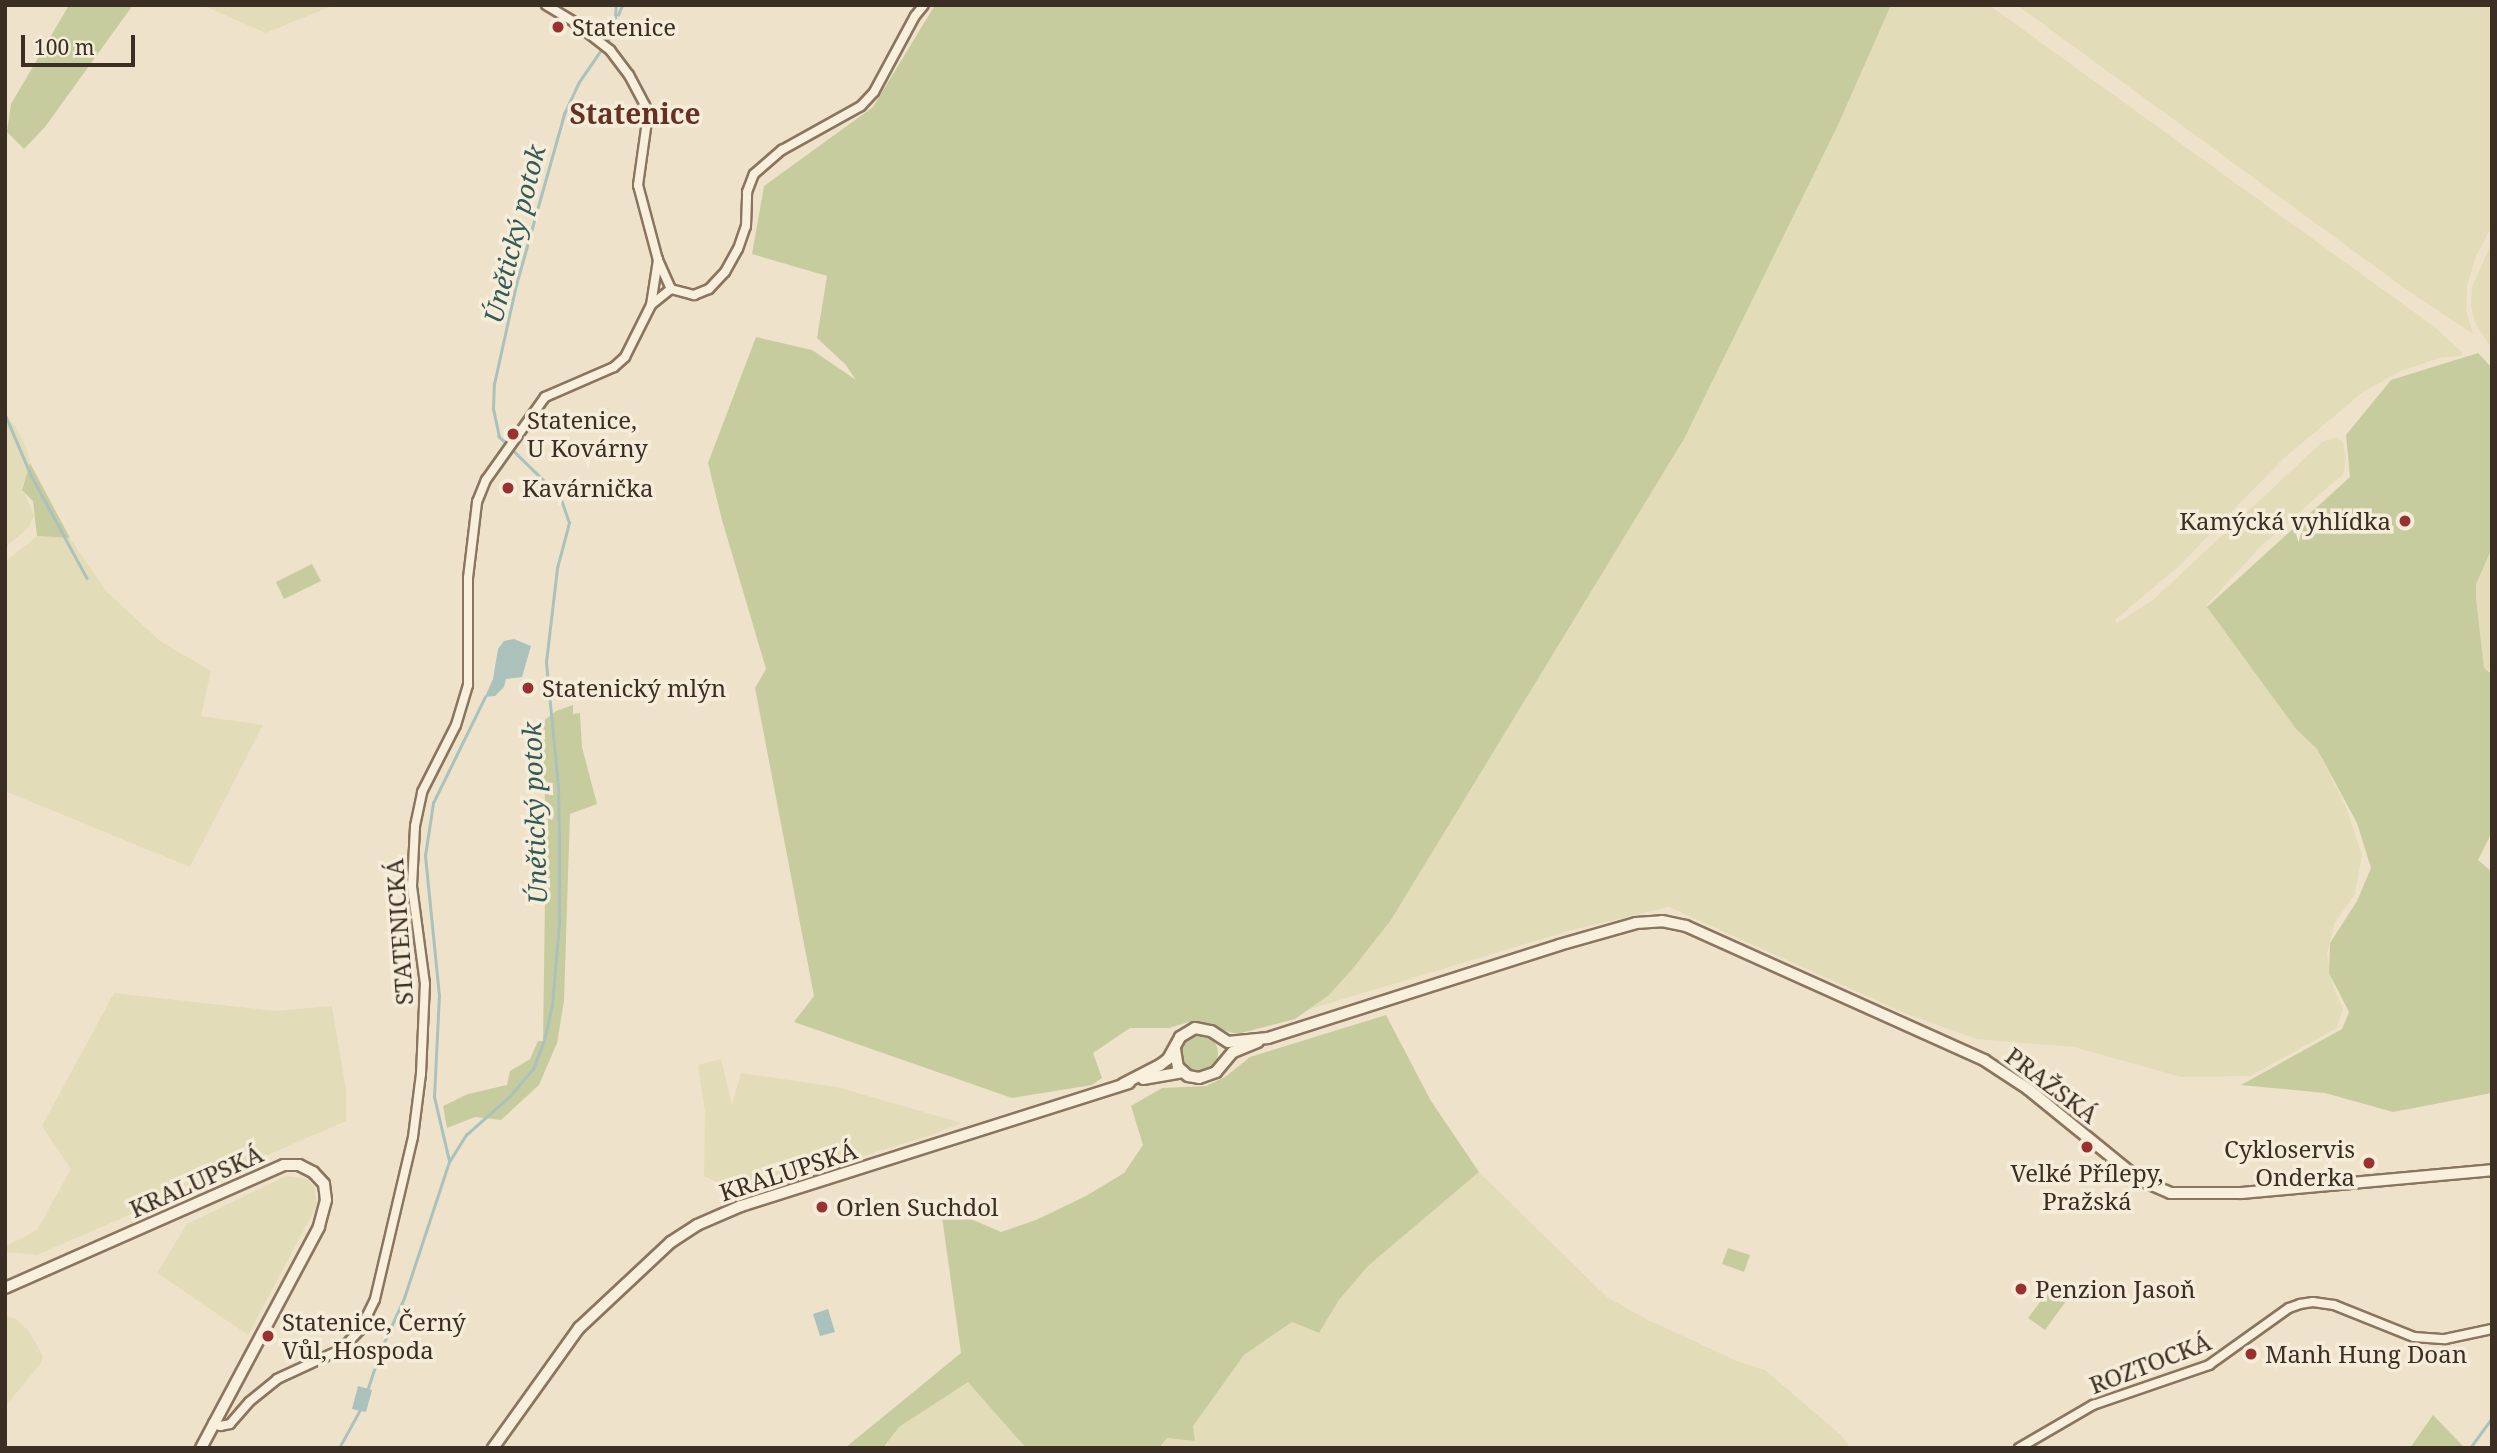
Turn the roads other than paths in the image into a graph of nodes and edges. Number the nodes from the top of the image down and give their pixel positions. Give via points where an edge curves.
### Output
1 (546, 5) edge
2 (924, 5) edge
3 (658, 260) junction
4 (671, 289) junction
5 (651, 305) junction
6 (1219, 1038) junction
7 (1268, 1038) junction
8 (1175, 1046) junction
9 (1223, 1062) junction
10 (1183, 1072) junction
11 (1123, 1084) junction
12 (2492, 1170) edge
13 (5, 1276) edge
14 (10, 1285) edge
15 (2492, 1329) edge
16 (213, 1423) junction
17 (201, 1448) edge
18 (494, 1448) edge
19 (2019, 1448) edge

1 - 3 street, STATENICKÁ via 610,50 629,75 648,114 638,185
2 - 4 street via 874,92 861,106 782,150 754,174 747,192 746,226 725,272 709,289 694,295
3 - 4 street, STATENICKÁ
3 - 5 street, STATENICKÁ
4 - 5 street, STATENICKÁ
5 - 16 street, STATENICKÁ via 621,362 545,397 482,488 473,517 468,685 456,725 422,792 415,826 412,886 425,984 421,1074 413,1137 379,1287 360,1331 342,1349 277,1379 230,1424
6 - 7 main road via 1228,1042
6 - 8 main road via 1195,1028
6 - 9 main road
7 - 9 main road via 1233,1052
7 - 12 main road, PRAŽSKÁ via 1559,945 1662,921 1686,926 1984,1060 2020,1083 2140,1180 2170,1193 2241,1193
8 - 10 main road via 1175,1060
8 - 11 main road via 1160,1065
9 - 10 main road via 1205,1077
10 - 11 main road, KRALUPSKÁ
11 - 18 main road, KRALUPSKÁ via 697,1224 671,1242 579,1328
13 - 14 main road
14 - 16 main road, KRALUPSKÁ via 284,1166 299,1165 313,1172 324,1184 326,1200 319,1227
15 - 19 street, ROZTOCKÁ via 2445,1339 2414,1336 2334,1305 2300,1304 2209,1365 2093,1405
16 - 17 main road, KRALUPSKÁ

